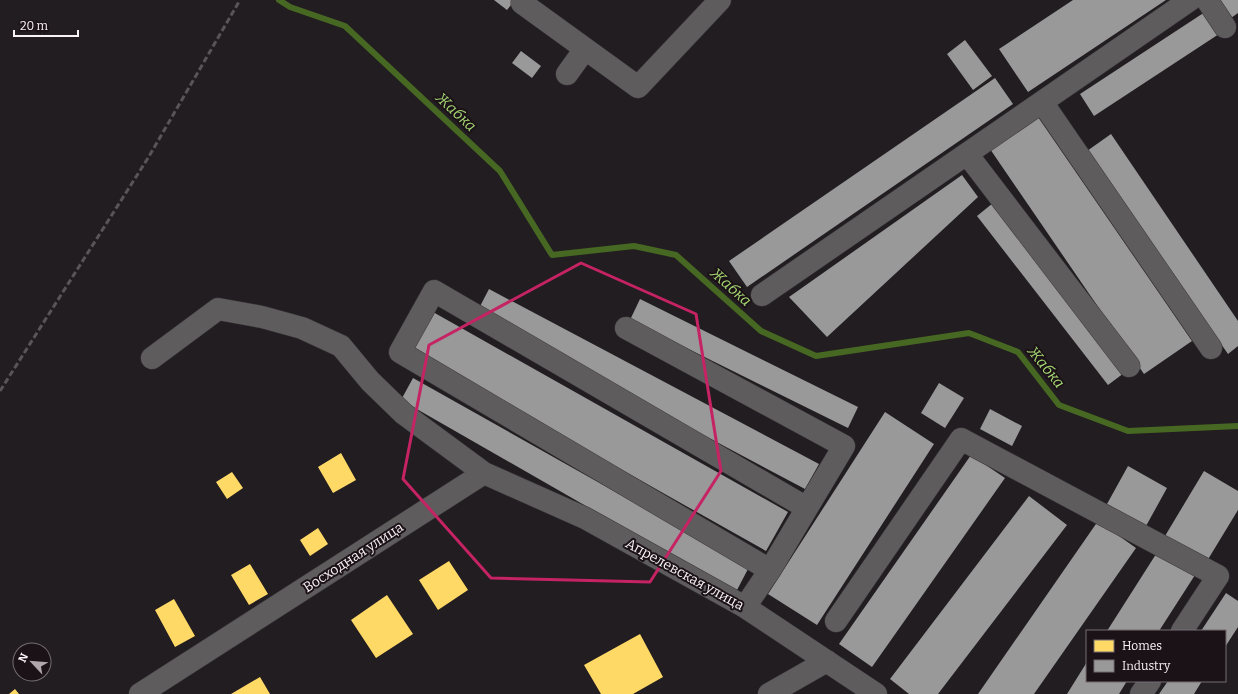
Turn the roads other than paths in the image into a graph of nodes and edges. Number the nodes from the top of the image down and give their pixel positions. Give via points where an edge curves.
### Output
1 (720, 0) edge
2 (1190, 0) edge
3 (1207, 0) edge
4 (522, 3) dead end
5 (1224, 27) dead end
6 (585, 49) junction
7 (567, 74) dead end
8 (1042, 102) junction
9 (967, 154) junction
10 (762, 295) dead end
11 (626, 328) dead end
12 (1211, 348) dead end
13 (152, 358) dead end
14 (1129, 366) dead end
15 (484, 473) junction
16 (807, 508) junction
17 (770, 570) junction
18 (745, 607) junction
19 (836, 621) dead end
20 (1183, 630) edge
21 (826, 661) junction
22 (1149, 682) edge
23 (140, 694) edge
24 (770, 694) edge
25 (876, 694) edge
26 (1141, 694) edge

1 - 6 street via 638,87
2 - 8 street
3 - 5 street
4 - 6 street
6 - 7 street
8 - 9 street
8 - 12 street
9 - 10 street
9 - 14 street
11 - 16 street via 844,446
13 - 15 street via 218,309 302,328 341,346 370,381 404,414
15 - 18 street, Апрелевская улица via 585,518
15 - 23 street, Восходная улица
16 - 17 street
16 - 17 street via 434,291 400,352
17 - 18 street
18 - 21 street, Апрелевская улица
19 - 20 street via 960,439 1218,576
21 - 24 street
21 - 25 street, Апрелевская улица
22 - 26 street

